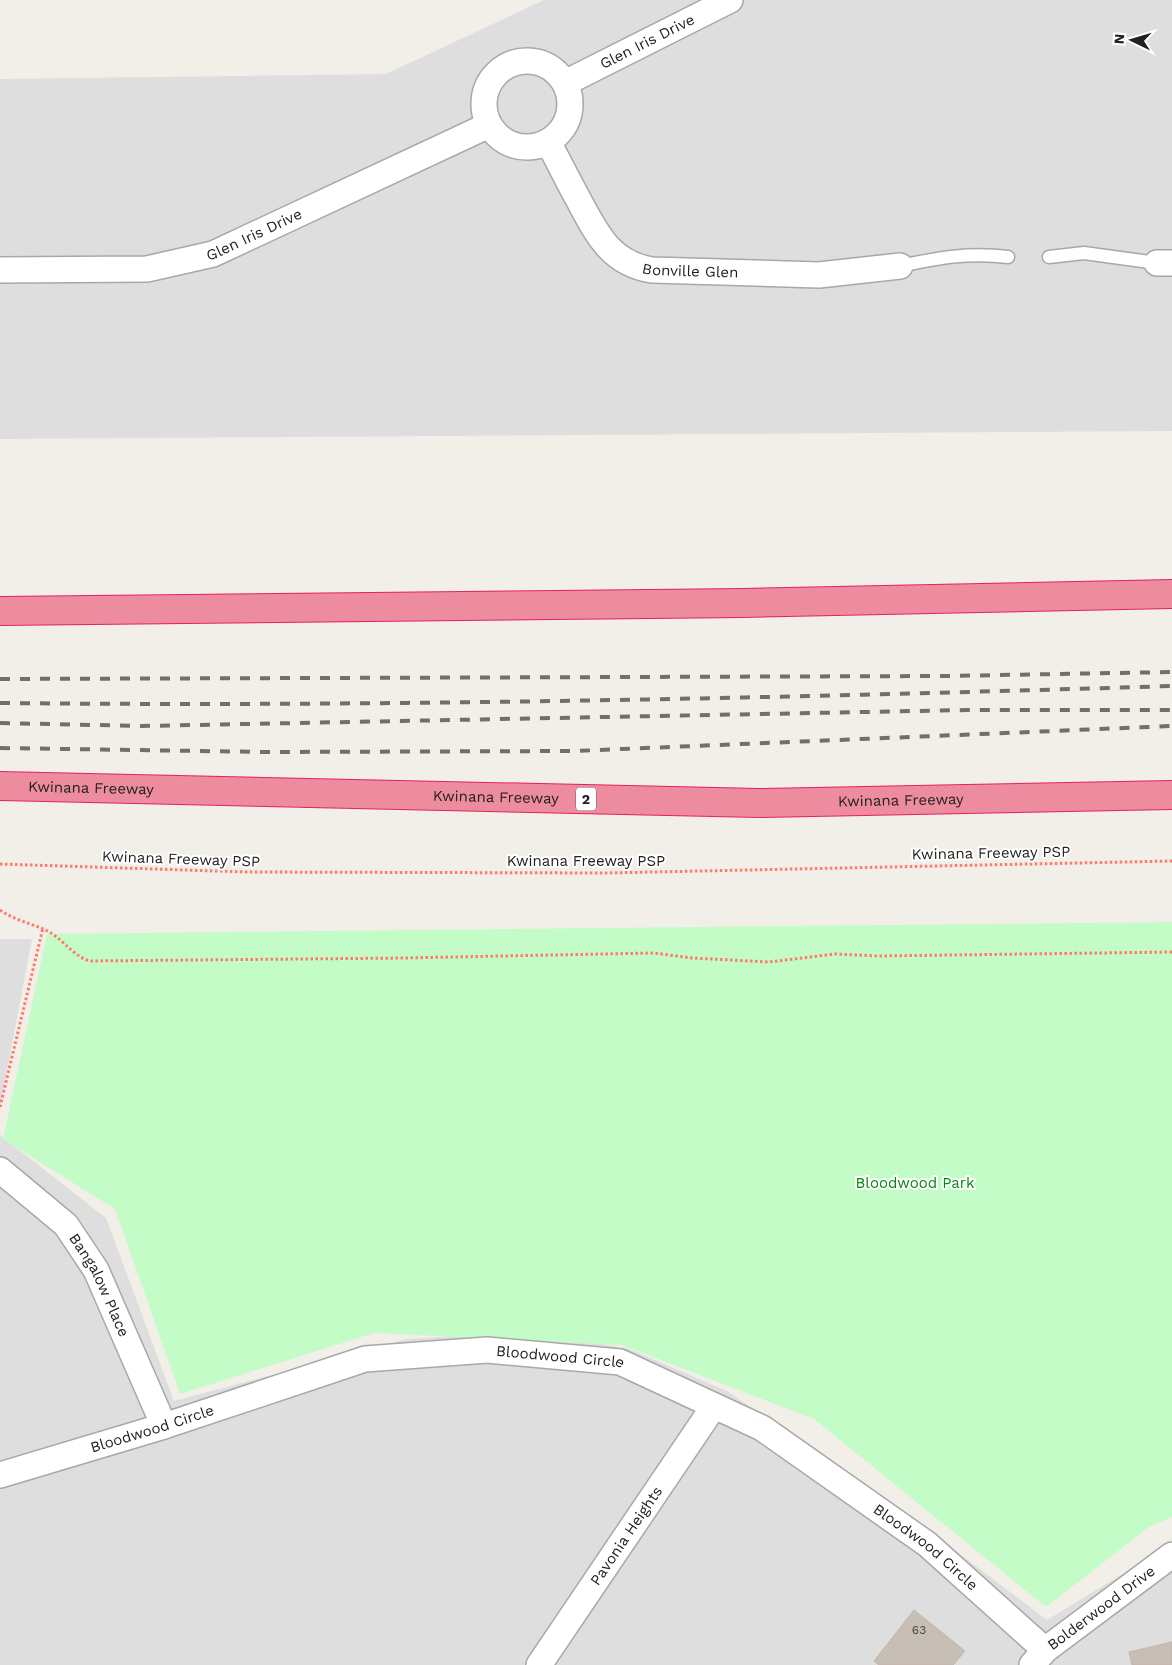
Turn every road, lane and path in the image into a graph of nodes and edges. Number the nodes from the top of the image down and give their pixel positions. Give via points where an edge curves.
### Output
1 (730, 0) edge
2 (565, 83) junction
3 (489, 125) junction
4 (548, 142) junction
5 (1008, 257) dead end
6 (1049, 257) dead end
7 (1165, 263) edge
8 (900, 266) joint
9 (0, 270) edge
10 (1172, 594) edge
11 (0, 611) edge
12 (0, 786) edge
13 (1172, 795) edge
14 (1172, 861) edge
15 (0, 864) edge
16 (0, 910) edge
17 (43, 928) junction
18 (1172, 952) edge
19 (0, 1107) edge
20 (0, 1170) edge
21 (714, 1406) junction
22 (164, 1426) junction
23 (0, 1475) edge
24 (1172, 1555) edge
25 (1039, 1658) edge
26 (539, 1665) edge

1 - 2 street, Glen Iris Drive
2 - 3 street via 554,70 539,62 522,60 506,65 493,76 486,92 484,109
2 - 4 street via 570,99 569,116 561,131
3 - 4 street via 500,138 515,146 532,147
3 - 9 street, Glen Iris Drive via 213,254 147,269
4 - 8 street, Bonville Glen via 596,232 614,253 632,265 652,270 819,275
5 - 8 lane via 978,254 941,257
6 - 7 lane via 1084,253
10 - 11 highway via 743,604
12 - 13 highway, Kwinana Freeway / 2 via 759,803
14 - 15 path, Kwinana Freeway PSP via 606,873 247,872
16 - 17 path via 14,920
17 - 18 path via 80,958 89,961 654,953 769,962 835,954
17 - 19 path
20 - 22 street, Bangalow Place via 66,1225 96,1270
21 - 22 street, Bloodwood Circle via 620,1362 487,1350 365,1359
21 - 25 street, Bloodwood Circle via 762,1428 927,1544
21 - 26 street, Pavonia Heights
22 - 23 street, Bloodwood Circle
24 - 25 street, Bolderwood Drive

